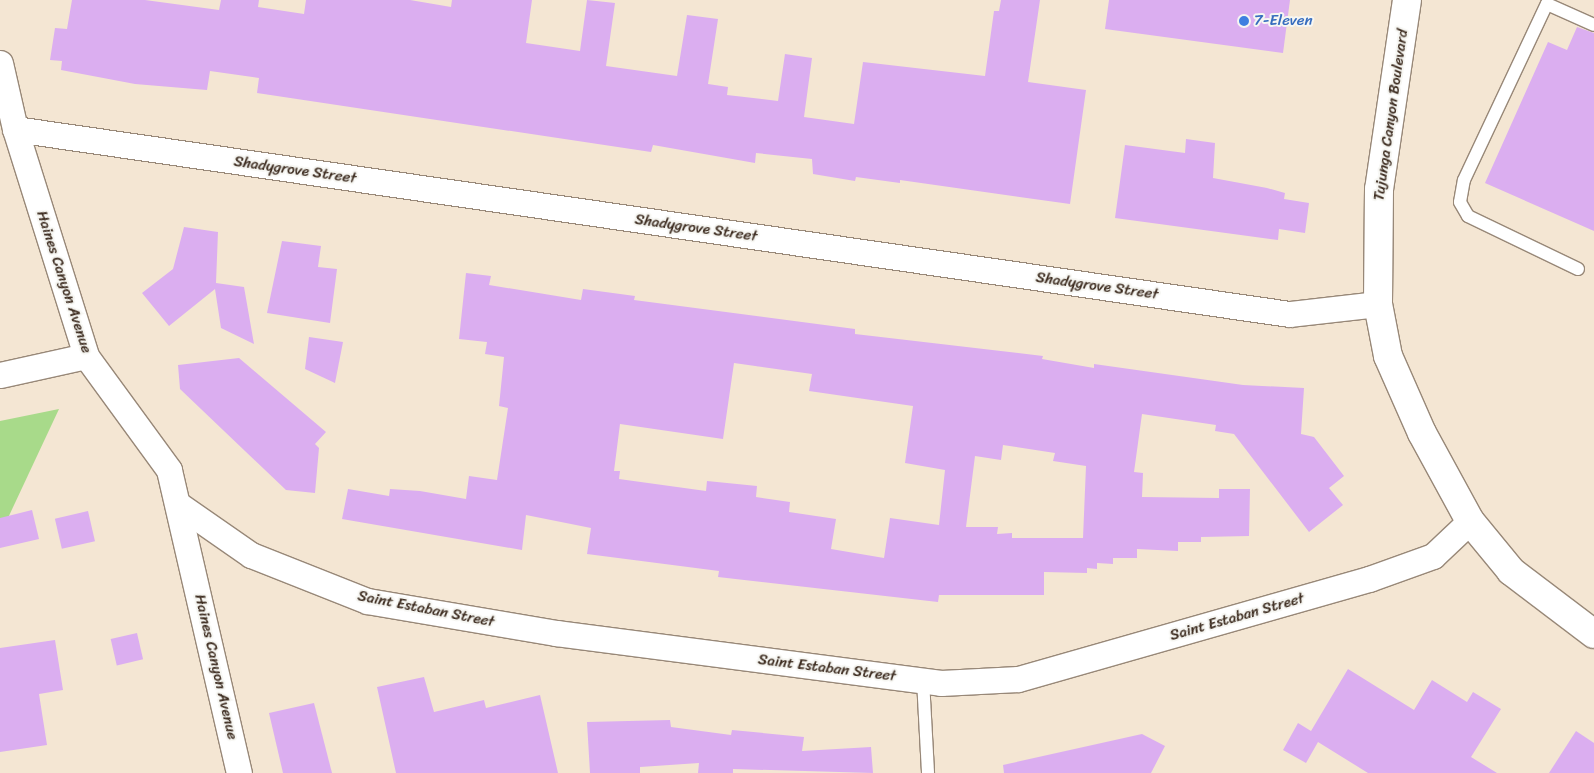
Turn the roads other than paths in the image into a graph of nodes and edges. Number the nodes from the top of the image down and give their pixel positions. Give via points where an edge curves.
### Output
1 (1407, 0) edge
2 (1594, 25) edge
3 (0, 63) edge
4 (15, 129) junction
5 (1578, 269) dead end
6 (1378, 304) junction
7 (86, 356) junction
8 (0, 375) edge
9 (180, 505) junction
10 (1470, 521) junction
11 (1594, 634) edge
12 (923, 680) junction
13 (239, 773) edge
14 (928, 773) edge

1 - 6 main road, Tujunga Canyon Boulevard via 1379,189
2 - 5 lane via 1547,4 1464,180 1460,202 1468,216
3 - 4 street, Haines Canyon Avenue
4 - 6 street, Shadygrove Street via 1290,314
4 - 7 street, Haines Canyon Avenue
6 - 10 main road, Tujunga Canyon Boulevard via 1388,356 1422,433
7 - 8 street
7 - 9 street, Haines Canyon Avenue via 170,470
9 - 12 street, Saint Estaban Street via 251,555 367,601 556,634
9 - 13 street, Haines Canyon Avenue
10 - 11 main road, Tujunga Canyon Boulevard via 1511,571
10 - 12 street, Saint Estaban Street via 1433,556 1369,579 1018,680
12 - 14 lane

